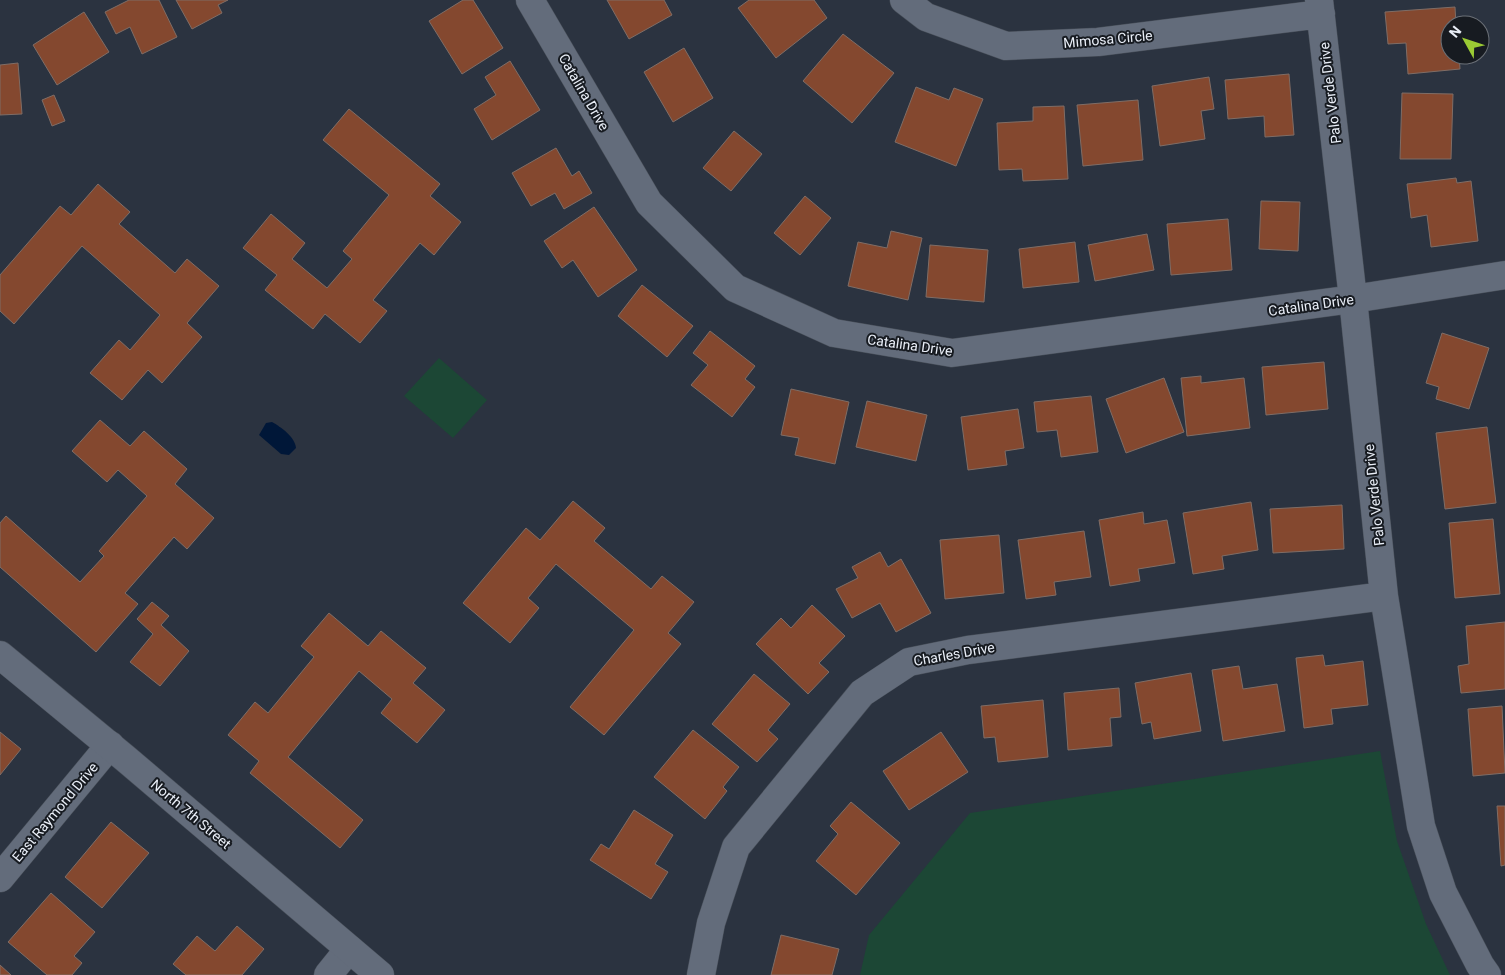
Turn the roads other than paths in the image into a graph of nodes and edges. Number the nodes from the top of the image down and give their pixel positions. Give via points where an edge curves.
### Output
1 (530, 0) edge
2 (904, 0) edge
3 (1320, 7) edge
4 (1505, 275) edge
5 (1353, 299) junction
6 (1384, 596) junction
7 (0, 655) edge
8 (110, 745) junction
9 (0, 878) edge
10 (350, 949) junction
11 (328, 975) edge
12 (380, 975) edge
13 (701, 975) edge
14 (1487, 975) edge

1 - 5 street, Catalina Drive via 649,203 735,288 834,333 952,353
2 - 3 street, Mimosa Circle via 926,17 1006,46 1098,42
3 - 5 street, Palo Verde Drive
4 - 5 street, Catalina Drive
5 - 6 street, Palo Verde Drive
6 - 13 street, Charles Drive via 978,649 909,662 862,693 736,846 711,923
6 - 14 street, Palo Verde Drive via 1421,826 1443,893
7 - 8 street, North 7th Street
8 - 9 street, East Raymond Drive
8 - 10 street, North 7th Street
10 - 11 street
10 - 12 street, North 7th Street

